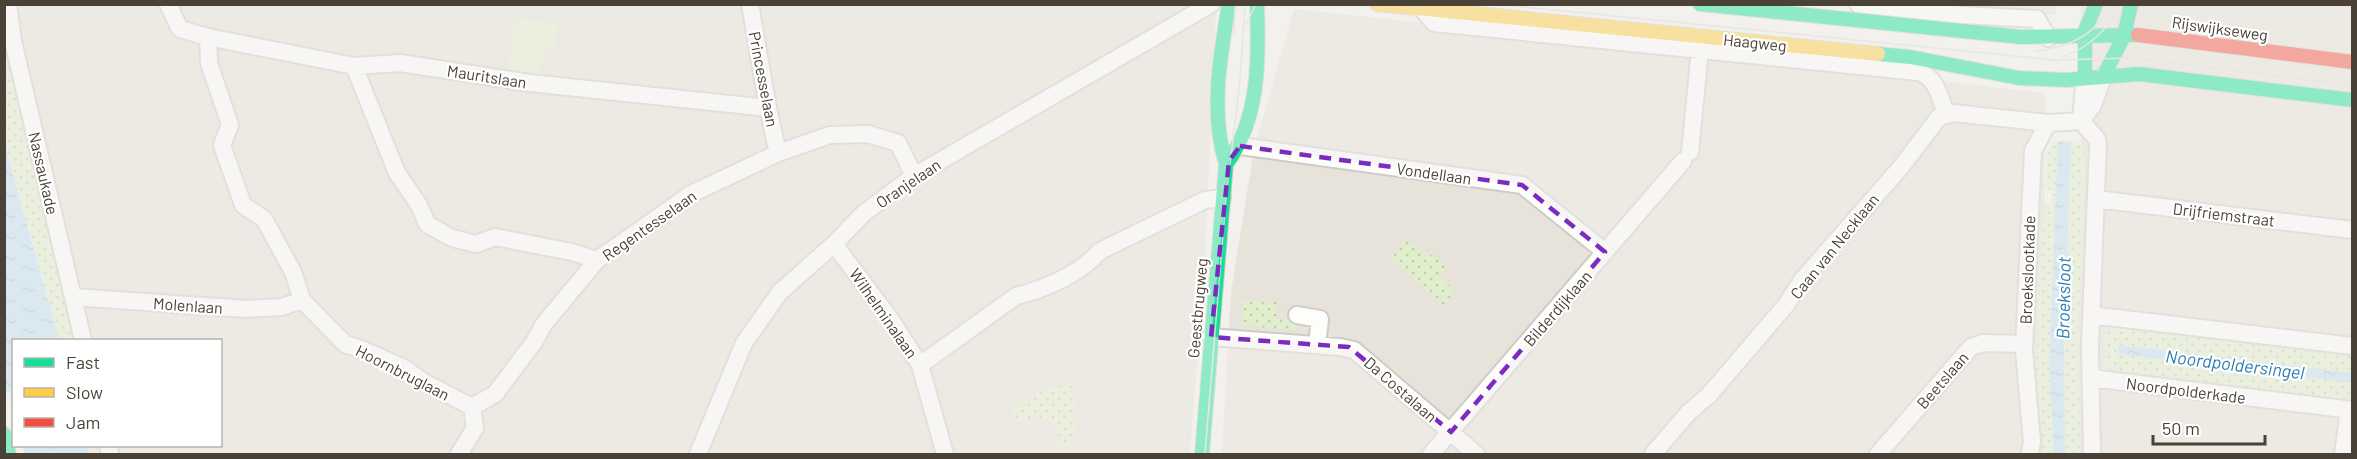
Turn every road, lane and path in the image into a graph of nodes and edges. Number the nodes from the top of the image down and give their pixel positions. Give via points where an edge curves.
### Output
1 (8, 4) edge
2 (168, 4) edge
3 (750, 4) edge
4 (1211, 4) edge
5 (1229, 4) edge
6 (1257, 4) edge
7 (1377, 4) edge
8 (1700, 4) edge
9 (1858, 4) edge
10 (2096, 4) edge
11 (2131, 4) edge
12 (1422, 9) junction
13 (1981, 10) edge
14 (2124, 34) junction
15 (2083, 36) junction
16 (208, 37) junction
17 (2048, 38) junction
18 (1700, 50) junction
19 (2352, 62) edge
20 (354, 66) junction
21 (2104, 75) junction
22 (2085, 76) junction
23 (2352, 99) edge
24 (768, 108) junction
25 (1946, 114) junction
26 (2081, 121) junction
27 (2048, 123) junction
28 (1240, 146) junction
29 (778, 153) junction
30 (1226, 164) junction
31 (914, 176) junction
32 (1222, 198) junction
33 (2096, 199) junction
34 (2352, 230) edge
35 (834, 244) junction
36 (1605, 252) junction
37 (597, 260) junction
38 (73, 297) junction
39 (302, 300) junction
40 (1297, 315) dead end
41 (2091, 315) junction
42 (1211, 336) junction
43 (83, 339) edge
44 (2024, 344) junction
45 (1317, 345) junction
46 (2352, 346) edge
47 (920, 365) junction
48 (2091, 378) junction
49 (472, 406) junction
50 (2351, 410) edge
51 (1451, 432) junction
52 (4, 434) edge
53 (9, 454) edge
54 (459, 454) edge
55 (698, 454) edge
56 (945, 454) edge
57 (1202, 454) edge
58 (1431, 454) edge
59 (1476, 454) edge
60 (1653, 454) edge
61 (1878, 454) edge
62 (2030, 454) edge
63 (2092, 454) edge
64 (2343, 454) edge

1 - 38 street, Nassaukade via 15,51
2 - 16 street via 180,28
3 - 24 street, Princesselaan
4 - 31 street, Oranjelaan
5 - 30 main road, Geestbrugweg via 1220,65 1218,131
6 - 28 main road via 1252,108
7 - 12 main road, Haagweg
8 - 17 main road, Haagweg
9 - 13 street
10 - 15 main road
11 - 14 main road
12 - 18 street, Haagweg via 1434,23
12 - 22 main road, Haagweg via 1910,57 1989,75 2056,80
13 - 17 street via 2037,19
14 - 15 main road, Rijswijkseweg
14 - 19 main road, Rijswijkseweg
14 - 21 main road
15 - 17 main road, Haagweg
15 - 22 main road
16 - 20 street, Mauritslaan
16 - 39 street, Hoornbruglaan via 209,63 230,125 222,145 243,205 264,219
18 - 25 street, Haagweg via 1922,73 1933,81
18 - 36 street, Bilderdijklaan via 1686,157
20 - 24 street, Mauritslaan via 400,63 530,83
20 - 37 street via 397,173 427,224 452,238 476,244 495,237
21 - 22 main road
21 - 23 main road via 2139,74
21 - 26 street via 2093,105
22 - 26 street
24 - 29 street, Princesselaan
25 - 27 street
25 - 60 street, Caan van Necklaan via 1936,120 1725,377
26 - 27 street
26 - 33 street via 2098,142
27 - 44 street, Broekslootkade via 2033,153
28 - 30 main road
28 - 36 street, Vondellaan via 1522,185
29 - 31 street, Regentesselaan via 830,135 868,134 898,143
29 - 37 street, Regentesselaan via 691,194
30 - 32 main road, Geestbrugweg
31 - 35 street, Oranjelaan via 864,213
32 - 42 main road, Geestbrugweg
32 - 47 street via 1205,200 1100,250 1090,262 1058,280 1016,296
33 - 34 street, Drijfriemstraat
33 - 41 street
35 - 47 street, Wilhelminalaan
35 - 55 street, Oranjelaan via 780,292 744,343
36 - 51 street, Bilderdijklaan
37 - 49 street, Regentesselaan via 544,324 495,394
38 - 39 street, Molenlaan via 247,309 282,307
38 - 43 street, Nassaukade
39 - 49 street, Hoornbruglaan via 345,344 404,368
40 - 45 street via 1320,319
41 - 46 street
41 - 48 street
42 - 45 street, Da Costalaan
42 - 57 main road, Geestbrugweg
44 - 61 street, Beetslaan via 1983,343 1971,347
44 - 62 street, Broekslootkade
45 - 51 street, Da Costalaan via 1349,347 1360,353
47 - 56 street, Wilhelminalaan
48 - 50 street, Noordpolderkade
48 - 63 street
49 - 54 street via 475,428
50 - 64 street
51 - 58 street, Bilderdijklaan
51 - 59 street, Da Costalaan
52 - 53 main road

